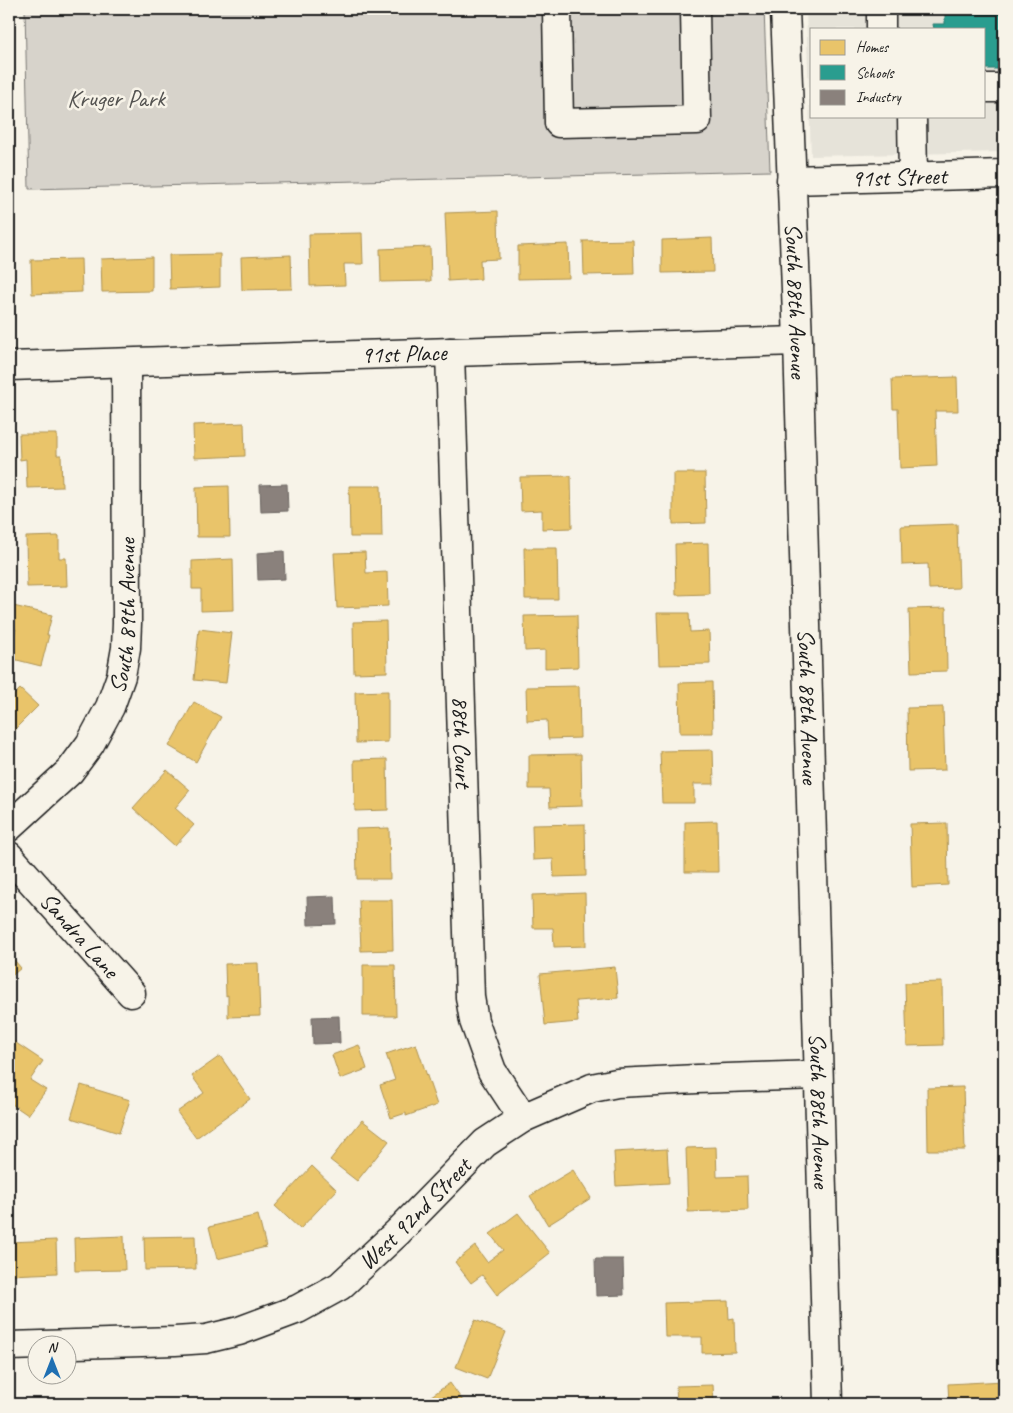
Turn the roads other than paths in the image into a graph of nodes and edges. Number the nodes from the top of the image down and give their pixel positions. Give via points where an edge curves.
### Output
1 (557, 9) edge
2 (695, 9) edge
3 (785, 9) edge
4 (881, 9) edge
5 (881, 28) edge
6 (986, 88) edge
7 (1004, 88) edge
8 (912, 118) edge
9 (1004, 174) edge
10 (913, 177) junction
11 (792, 180) junction
12 (798, 342) junction
13 (450, 352) junction
14 (126, 363) junction
15 (9, 366) edge
16 (9, 827) edge
17 (9, 856) edge
18 (131, 993) dead end
19 (818, 1075) junction
20 (523, 1118) junction
21 (9, 1346) edge
22 (828, 1404) edge

1 - 2 street via 559,123 697,120
3 - 11 street, South 88th Avenue
4 - 5 street
6 - 7 street
8 - 10 street
9 - 10 street, 91st Street
10 - 11 street, 91st Street
11 - 12 street, South 88th Avenue
12 - 13 street, 91st Place
12 - 19 street, South 88th Avenue
13 - 14 street, 91st Place
13 - 20 street, 88th Court via 470,997 474,1021 492,1071
14 - 15 street, 91st Place
14 - 16 street, South 89th Avenue via 127,623 122,676 90,744 70,771
17 - 18 street, Sandra Lane
19 - 20 street, West 92nd Street via 617,1083 592,1088
19 - 22 street, South 88th Avenue
20 - 21 street, West 92nd Street via 485,1143 340,1286 298,1309 239,1331 206,1339

